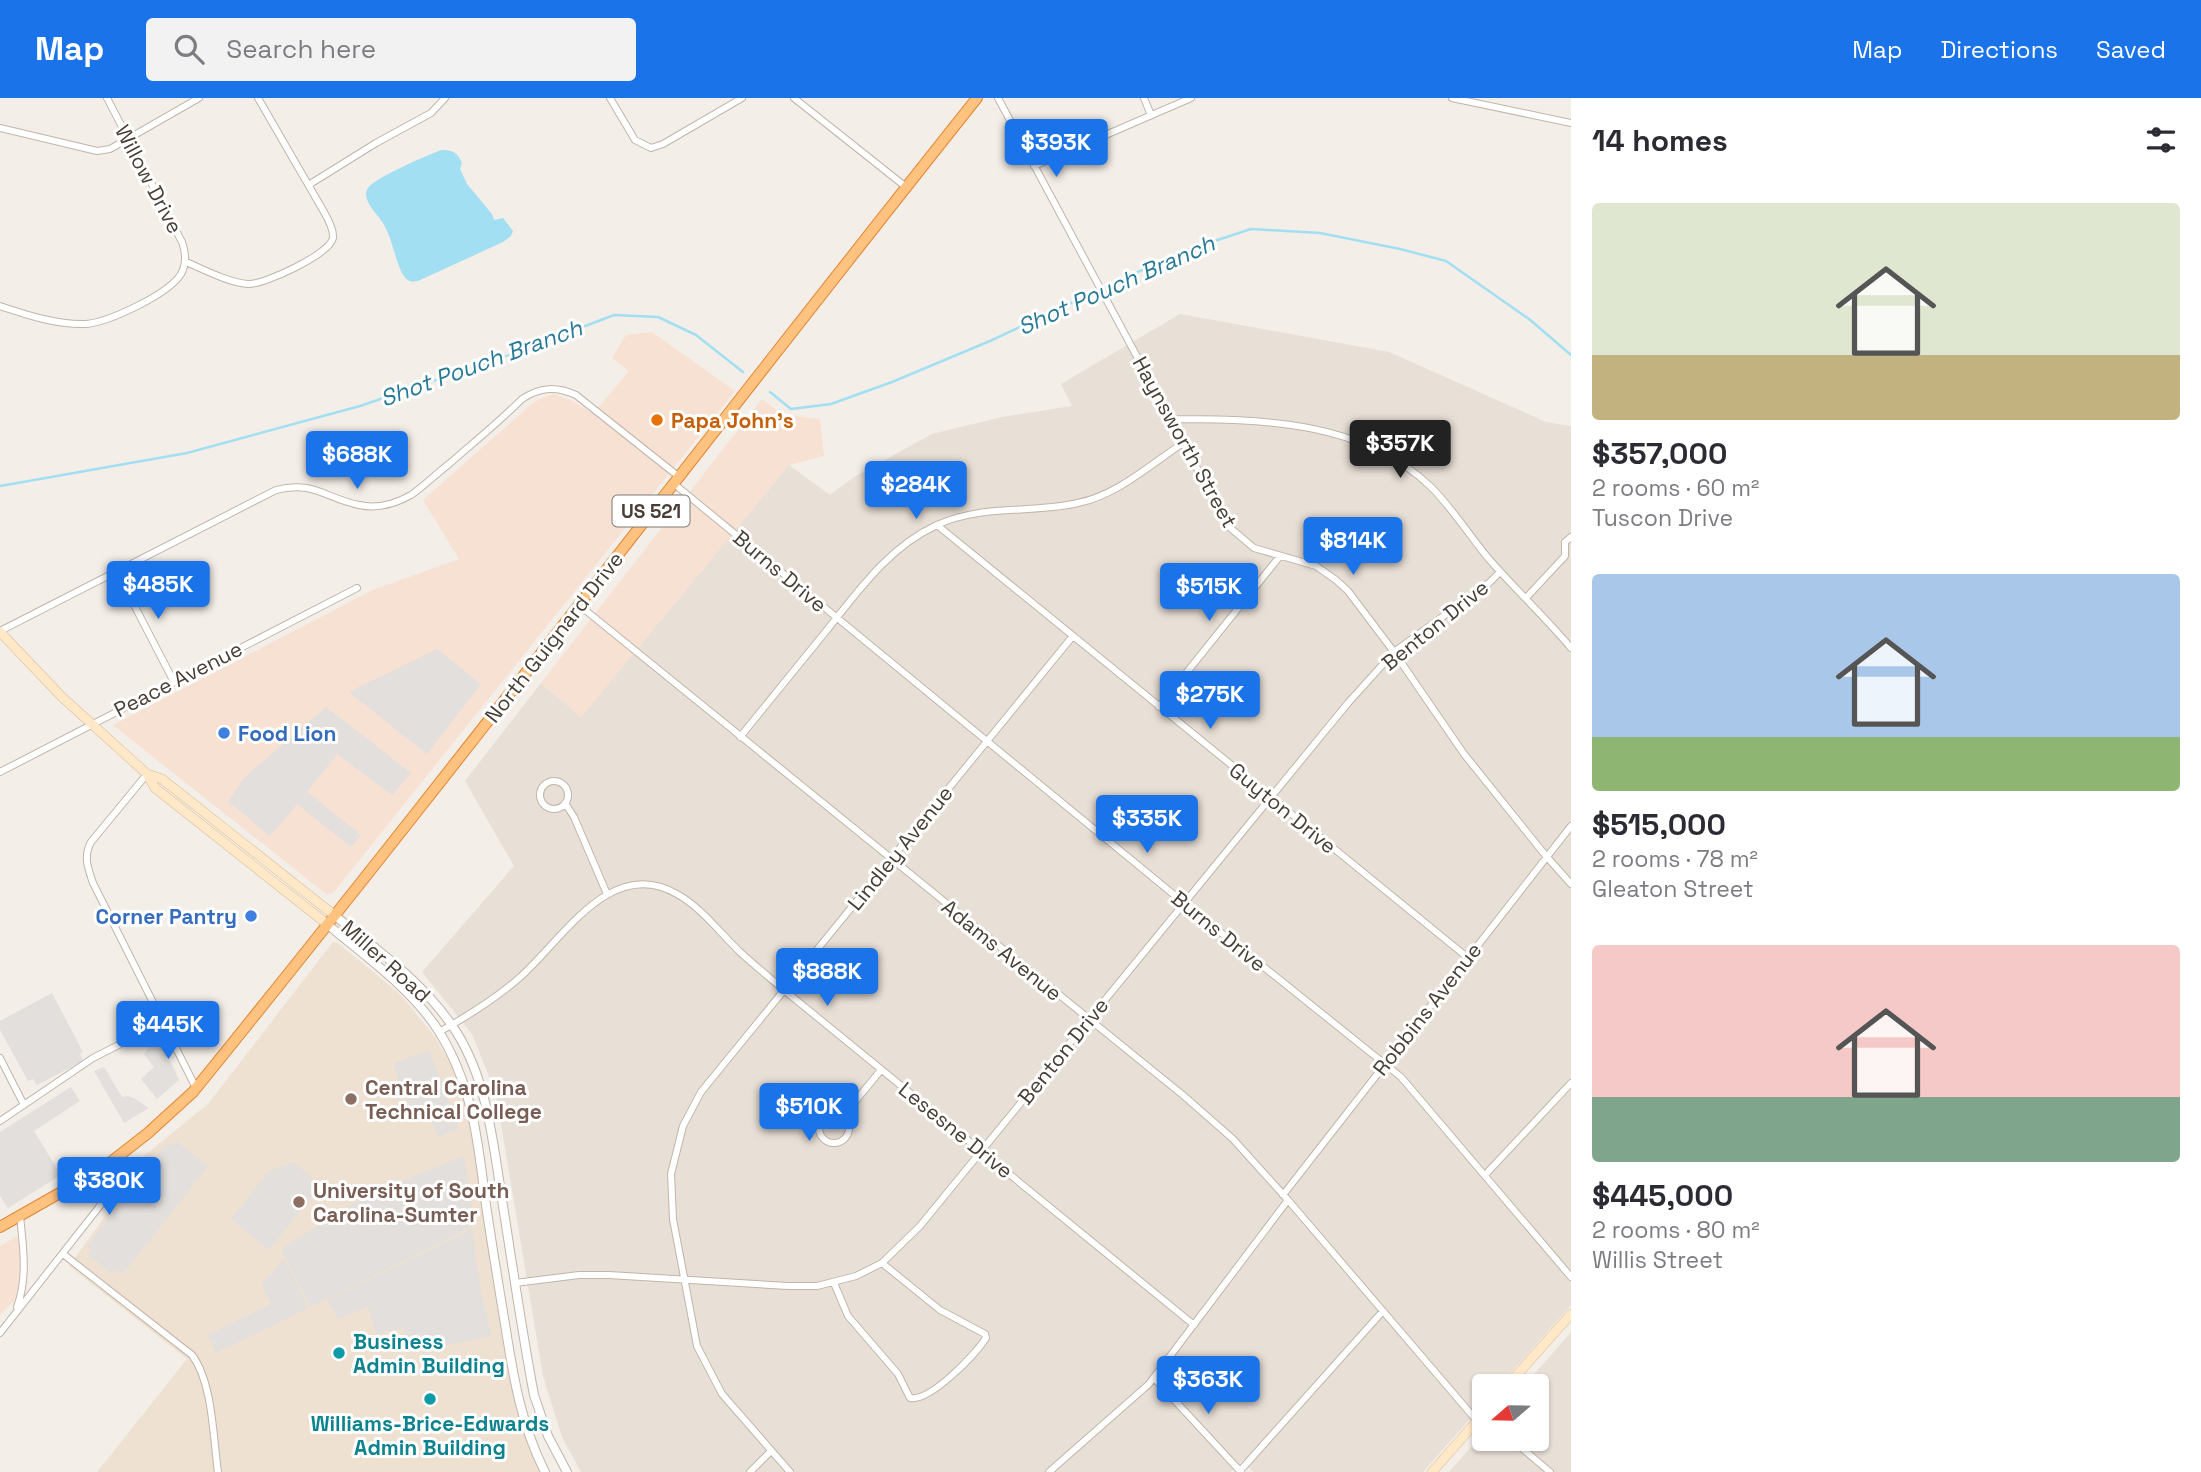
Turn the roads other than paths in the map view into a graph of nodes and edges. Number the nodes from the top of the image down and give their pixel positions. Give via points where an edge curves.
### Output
1 (107, 98) edge
2 (199, 98) edge
3 (258, 98) edge
4 (445, 98) edge
5 (610, 98) edge
6 (742, 98) edge
7 (794, 98) edge
8 (978, 98) edge
9 (998, 98) edge
10 (1144, 98) edge
11 (1191, 98) edge
12 (1451, 98) edge
13 (1151, 115) junction
14 (1571, 123) edge
15 (0, 128) edge
16 (128, 139) junction
17 (1034, 166) junction
18 (310, 184) junction
19 (906, 187) junction
20 (186, 262) junction
21 (0, 306) edge
22 (1170, 419) junction
23 (1183, 443) junction
24 (676, 480) junction
25 (937, 525) junction
26 (1571, 537) edge
27 (1280, 556) junction
28 (1568, 557) edge
29 (117, 572) junction
30 (1500, 572) junction
31 (357, 588) dead end
32 (1526, 598) junction
33 (579, 605) junction
34 (837, 618) junction
35 (1, 635) edge
36 (1072, 637) junction
37 (1571, 648) edge
38 (1394, 652) junction
39 (174, 681) junction
40 (1159, 707) junction
41 (90, 724) junction
42 (740, 737) junction
43 (987, 741) junction
44 (0, 772) edge
45 (147, 774) junction
46 (1270, 798) junction
47 (565, 803) junction
48 (1571, 825) edge
49 (1546, 856) junction
50 (891, 860) junction
51 (1571, 884) edge
52 (607, 894) junction
53 (1184, 903) junction
54 (334, 915) junction
55 (327, 924) junction
56 (1468, 957) junction
57 (784, 990) junction
58 (1088, 1020) junction
59 (164, 1022) junction
60 (452, 1025) junction
61 (439, 1032) junction
62 (0, 1058) edge
63 (1384, 1064) junction
64 (881, 1070) junction
65 (1571, 1083) edge
66 (197, 1088) junction
67 (24, 1105) junction
68 (843, 1116) junction
69 (0, 1121) edge
70 (981, 1150) junction
71 (113, 1161) junction
72 (1485, 1175) junction
73 (1286, 1197) junction
74 (20, 1216) junction
75 (0, 1227) edge
76 (63, 1254) junction
77 (882, 1264) junction
78 (1571, 1277) edge
79 (684, 1280) junction
80 (515, 1283) junction
81 (834, 1283) junction
82 (1383, 1311) junction
83 (1571, 1314) edge
84 (14, 1316) junction
85 (1194, 1325) junction
86 (0, 1333) edge
87 (1518, 1374) edge
88 (1154, 1378) junction
89 (1472, 1405) edge
90 (1472, 1427) edge
91 (771, 1451) junction
92 (1525, 1451) edge
93 (218, 1472) edge
94 (545, 1472) edge
95 (567, 1472) edge
96 (750, 1472) edge
97 (790, 1472) edge
98 (1049, 1472) edge
99 (1240, 1472) edge
100 (1432, 1472) edge
101 (1550, 1472) edge

1 - 16 street, Willow Drive
2 - 16 street
3 - 18 street
4 - 18 street via 431,113
5 - 6 street via 635,140 651,148
7 - 19 street
8 - 19 highway, North Guignard Drive / US 521
9 - 17 street, Haynsworth Street
10 - 13 street
11 - 13 street
12 - 14 street
13 - 17 street
15 - 16 street via 97,151
16 - 20 street, Willow Drive via 182,242
17 - 22 street, Haynsworth Street
18 - 20 street via 332,231 333,239 325,250 253,284
19 - 24 highway, North Guignard Drive / US 521
20 - 21 street, Willow Drive via 180,276 163,290 92,323 49,320
22 - 23 street, Haynsworth Street
22 - 30 street via 1296,425 1368,445 1432,488
23 - 25 street via 1118,487 1091,499 1051,508 984,512
23 - 27 street, Haynsworth Street via 1228,526 1254,548
24 - 29 street, Burns Drive via 576,395 557,388 542,389 522,399 402,499 370,507 313,488 287,487 257,498
24 - 33 highway, North Guignard Drive / US 521
24 - 34 street, Burns Drive
25 - 34 street via 895,551
25 - 36 street, Guyton Drive
26 - 28 street via 1565,542
27 - 38 street, Haynsworth Street via 1316,566 1336,580
27 - 40 street
28 - 32 street
29 - 35 street, Burns Drive
29 - 39 street
30 - 32 street
30 - 38 street, Benton Drive
31 - 39 street, Peace Avenue
32 - 37 street
33 - 42 street, Adams Avenue
33 - 54 highway, North Guignard Drive / US 521
34 - 42 street
34 - 43 street, Burns Drive
35 - 41 main road, Miller Road
36 - 40 street, Guyton Drive
36 - 43 street, Lindley Avenue
38 - 46 street, Benton Drive
38 - 49 street, Haynsworth Street via 1464,754
39 - 41 street, Peace Avenue
40 - 46 street, Guyton Drive
41 - 44 street, Peace Avenue
41 - 45 main road, Miller Road
42 - 50 street, Adams Avenue
43 - 50 street, Lindley Avenue
43 - 53 street, Burns Drive
45 - 54 main road, Miller Road via 162,779
45 - 55 main road, Miller Road via 156,788
45 - 59 street via 90,842 86,864
46 - 53 street, Benton Drive
46 - 56 street, Guyton Drive
47 - 47 street via 558,808 545,805 540,797 542,788 548,782 561,783 567,790
47 - 52 street
48 - 49 street, Robbins Avenue
49 - 51 street, Haynsworth Street
49 - 56 street, Robbins Avenue
50 - 57 street, Lindley Avenue
50 - 58 street, Adams Avenue
52 - 57 street, Lesesne Drive via 636,885 674,892
52 - 60 street, Lesesne Drive via 517,980
53 - 58 street, Benton Drive
53 - 63 street, Burns Drive
54 - 55 highway, North Guignard Drive / US 521
54 - 60 street, Miller Road via 402,971
55 - 61 street, Miller Road via 391,977
55 - 66 highway, North Guignard Drive / US 521
56 - 63 street, Robbins Avenue
57 - 64 street, Lesesne Drive
57 - 79 street, Lindley Avenue via 701,1092 683,1126 673,1165 671,1200
58 - 70 street, Benton Drive
58 - 73 street, Adams Avenue via 1233,1139
59 - 66 street
59 - 67 street via 93,1058
60 - 61 street, Lesesne Drive
60 - 80 street, Miller Road via 484,1098
61 - 94 street, Miller Road via 470,1100 516,1392
62 - 67 street
63 - 72 street, Burns Drive via 1413,1089
63 - 73 street, Robbins Avenue
64 - 68 street
64 - 70 street, Lesesne Drive
65 - 72 street
66 - 71 highway, North Guignard Drive / US 521
67 - 69 street
68 - 68 street via 833,1113 821,1121 819,1132 825,1141 836,1143 845,1138 849,1128
70 - 77 street, Benton Drive via 905,1243
70 - 85 street, Lesesne Drive
71 - 74 highway, North Guignard Drive / US 521
71 - 76 street via 106,1197
72 - 78 street, Burns Drive
73 - 82 street, Adams Avenue
73 - 85 street, Robbins Avenue
74 - 75 highway, US 521
74 - 84 street via 24,1269
76 - 84 street
76 - 93 street via 192,1355 209,1406
77 - 81 street, Benton Drive
77 - 81 street via 947,1314 985,1334 977,1351 919,1398 907,1396 898,1374 848,1315
79 - 80 street, Benton Drive via 579,1275
79 - 81 street, Benton Drive via 803,1287
79 - 91 street, Lindley Avenue via 697,1346 713,1380
80 - 95 street, Miller Road via 534,1395
82 - 89 street, Adams Avenue
82 - 99 street
83 - 87 main road
84 - 86 street
85 - 88 street, Robbins Avenue
88 - 98 street, Robbins Avenue
88 - 99 street
90 - 100 main road
91 - 96 street
91 - 97 street, Lindley Avenue
92 - 101 street

